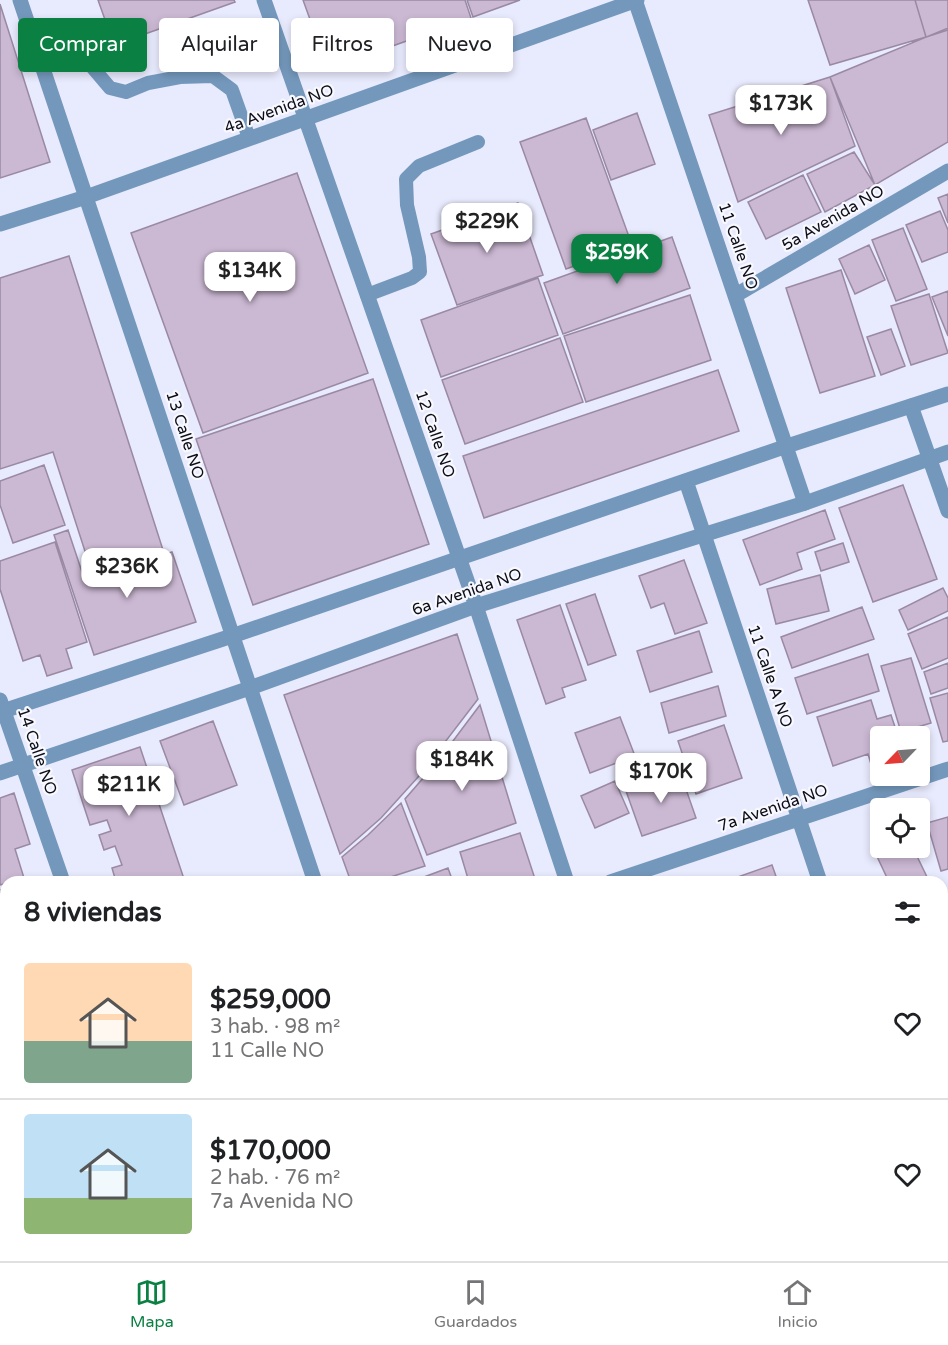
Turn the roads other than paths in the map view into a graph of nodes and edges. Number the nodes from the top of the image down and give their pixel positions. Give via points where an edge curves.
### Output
1 (21, 0) edge
2 (264, 0) edge
3 (636, 0) edge
4 (27, 18) edge
5 (44, 72) edge
6 (96, 72) edge
7 (305, 118) junction
8 (249, 138) junction
9 (478, 142) dead end
10 (948, 171) edge
11 (86, 196) junction
12 (0, 225) edge
13 (367, 295) junction
14 (736, 295) junction
15 (948, 394) edge
16 (911, 406) junction
17 (787, 446) junction
18 (948, 452) edge
19 (930, 458) junction
20 (686, 481) junction
21 (805, 503) junction
22 (948, 511) edge
23 (704, 535) junction
24 (459, 558) junction
25 (476, 606) junction
26 (232, 636) junction
27 (250, 688) junction
28 (1, 707) edge
29 (24, 765) junction
30 (948, 769) edge
31 (0, 773) edge
32 (798, 818) junction
33 (61, 876) edge
34 (313, 876) edge
35 (565, 876) edge
36 (628, 876) edge
37 (818, 876) edge

1 - 4 street, 13 Calle NO
2 - 7 street, 12 Calle NO
3 - 7 street, 4a Avenida NO
3 - 14 street, 11 Calle NO
5 - 11 street, 13 Calle NO
6 - 8 lane via 110,88 126,92 180,77 213,76 232,90
7 - 8 street, 4a Avenida NO
7 - 13 street, 12 Calle NO
8 - 11 street, 4a Avenida NO
9 - 13 lane via 418,166 406,179 420,272
10 - 14 street, 5a Avenida NO
11 - 12 street, 4a Avenida NO
11 - 26 street, 13 Calle NO
13 - 24 street, 12 Calle NO
14 - 17 street, 11 Calle NO
15 - 16 street, 6a Avenida NO
16 - 17 street, 6a Avenida NO
16 - 19 street
17 - 20 street, 6a Avenida NO
17 - 21 street, 11 Calle NO
18 - 19 street, 6a Avenida NO
19 - 21 street, 6a Avenida NO
19 - 22 street
20 - 23 street, 11 Calle A NO
20 - 24 street, 6a Avenida NO
21 - 23 street, 6a Avenida NO
23 - 25 street, 6a Avenida NO
23 - 32 street, 11 Calle A NO
24 - 25 street, 12 Calle NO
24 - 26 street, 6a Avenida NO
25 - 27 street, 6a Avenida NO
25 - 35 street, 12 Calle NO
26 - 27 street, 13 Calle NO
26 - 28 street, 6a Avenida NO
27 - 29 street, 6a Avenida NO
27 - 34 street, 13 Calle NO
28 - 29 street, 14 Calle NO
29 - 31 street, 6a Avenida NO
29 - 33 street, 14 Calle NO
30 - 32 street, 7a Avenida NO
32 - 36 street, 7a Avenida NO
32 - 37 street, 11 Calle A NO

